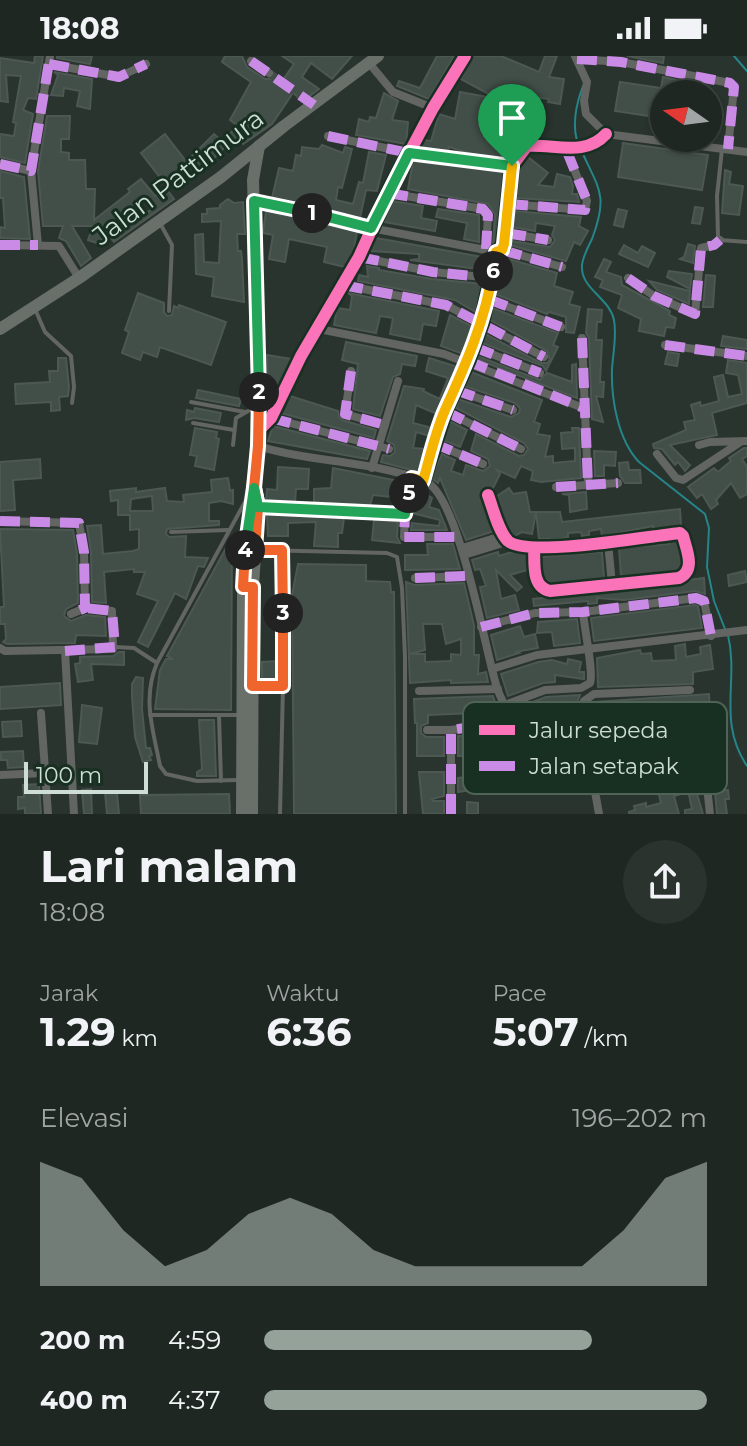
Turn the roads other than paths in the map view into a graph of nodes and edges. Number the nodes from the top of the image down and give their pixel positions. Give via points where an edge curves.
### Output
1 (465, 56) edge
2 (576, 57) edge
3 (49, 60) edge
4 (373, 60) edge
5 (251, 61) dead end
6 (146, 64) dead end
7 (269, 73) tunnel mouth
8 (433, 108) junction
9 (606, 134) junction
10 (328, 136) dead end
11 (259, 146) junction
12 (566, 149) junction
13 (725, 149) junction
14 (747, 152) edge
15 (409, 153) junction
16 (0, 164) edge
17 (512, 166) junction
18 (31, 171) junction
19 (221, 177) junction
20 (388, 193) junction
21 (254, 201) junction
22 (508, 204) junction
23 (158, 220) junction
24 (371, 228) junction
25 (506, 233) junction
26 (548, 240) dead end
27 (720, 240) junction
28 (747, 242) edge
29 (0, 245) edge
30 (38, 245) junction
31 (486, 249) junction
32 (499, 251) junction
33 (359, 257) junction
34 (562, 267) dead end
35 (79, 278) junction
36 (492, 278) junction
37 (628, 278) dead end
38 (343, 285) junction
39 (488, 299) junction
40 (34, 307) junction
41 (169, 311) dead end
42 (482, 322) junction
43 (561, 327) dead end
44 (0, 329) edge
45 (319, 329) junction
46 (582, 338) dead end
47 (665, 345) dead end
48 (474, 347) junction
49 (747, 356) edge
50 (544, 357) dead end
51 (468, 361) junction
52 (351, 371) dead end
53 (540, 373) dead end
54 (398, 381) dead end
55 (455, 390) junction
56 (191, 402) dead end
57 (72, 403) dead end
58 (259, 405) junction
59 (586, 409) junction
60 (513, 410) dead end
61 (445, 411) junction
62 (245, 412) junction
63 (271, 418) junction
64 (193, 423) dead end
65 (385, 425) junction
66 (234, 430) junction
67 (258, 431) junction
68 (743, 442) edge
69 (433, 443) junction
70 (233, 445) dead end
71 (699, 445) dead end
72 (258, 446) junction
73 (379, 446) junction
74 (389, 449) dead end
75 (521, 449) dead end
76 (657, 454) dead end
77 (483, 464) dead end
78 (372, 468) junction
79 (412, 478) junction
80 (423, 481) junction
81 (618, 483) dead end
82 (588, 485) junction
83 (556, 487) dead end
84 (254, 488) junction
85 (488, 495) dead end
86 (258, 507) junction
87 (405, 514) junction
88 (0, 521) edge
89 (228, 530) junction
90 (171, 532) dead end
91 (457, 537) junction
92 (507, 538) junction
93 (608, 543) junction
94 (534, 548) junction
95 (255, 550) junction
96 (282, 550) junction
97 (463, 551) junction
98 (468, 576) junction
99 (415, 578) dead end
100 (612, 584) junction
101 (248, 587) junction
102 (85, 608) junction
103 (583, 612) junction
104 (71, 614) dead end
105 (481, 627) junction
106 (747, 630) edge
107 (711, 636) junction
108 (117, 647) junction
109 (0, 648) edge
110 (586, 649) junction
111 (65, 651) junction
112 (157, 663) junction
113 (492, 669) junction
114 (252, 686) junction
115 (283, 686) junction
116 (498, 689) junction
117 (690, 690) dead end
118 (419, 691) dead end
119 (504, 702) edge
120 (513, 702) edge
121 (584, 702) edge
122 (41, 713) dead end
123 (150, 715) junction
124 (247, 715) junction
125 (219, 716) junction
126 (463, 728) edge
127 (427, 730) dead end
128 (451, 730) junction
129 (45, 773) junction
130 (0, 775) edge
131 (247, 779) junction
132 (221, 781) junction
133 (596, 794) edge
134 (707, 794) edge
135 (48, 814) edge
136 (74, 814) edge
137 (242, 814) edge
138 (252, 814) edge
139 (280, 814) edge
140 (405, 814) edge
141 (451, 814) edge
142 (599, 814) edge
143 (710, 814) edge

1 - 8 street
2 - 9 street via 585,78 586,114
2 - 13 street via 730,83 734,87
3 - 6 street via 119,77
3 - 18 street
4 - 8 street via 393,92
4 - 11 main road, Jalan Pattimura
5 - 7 street
8 - 15 street
9 - 12 street via 590,146
9 - 13 street
10 - 15 street
11 - 19 main road, Jalan Pattimura
11 - 21 main road
12 - 17 street via 527,146
12 - 22 street via 587,201 585,210
13 - 14 street
13 - 27 lane via 717,196
15 - 17 street
15 - 20 street
16 - 18 street
17 - 22 street
18 - 30 street
19 - 21 main road via 241,176
19 - 23 main road, Jalan Pattimura
20 - 24 street
20 - 31 street via 483,209 488,215
21 - 24 street
21 - 58 main road
22 - 25 street
23 - 35 main road, Jalan Pattimura
23 - 41 lane via 172,245
24 - 31 street
24 - 33 street
25 - 26 street
25 - 32 street
27 - 28 lane
27 - 37 street via 701,248 695,314
29 - 30 street
30 - 35 street via 63,248
31 - 32 street
32 - 34 street
32 - 36 street
33 - 36 street
33 - 38 street
35 - 40 main road, Jalan Pattimura
36 - 39 street
38 - 42 street via 439,303
38 - 45 street
39 - 42 street
39 - 43 street
40 - 44 main road, Jalan Pattimura
40 - 57 lane via 45,332 71,356
42 - 48 street
42 - 50 street
45 - 51 street
45 - 63 street
46 - 59 street
47 - 49 street
48 - 51 street
48 - 53 street
51 - 55 street
51 - 59 street
52 - 65 street via 345,414
54 - 65 street
55 - 60 street
55 - 61 street
56 - 62 lane
58 - 62 lane
58 - 67 main road
59 - 82 street
61 - 69 street
61 - 75 street
62 - 66 lane via 236,418
63 - 67 street
63 - 73 street
64 - 66 lane
65 - 73 street
66 - 70 lane
67 - 72 main road
68 - 71 street
68 - 76 street via 683,480
69 - 77 street
69 - 80 street
72 - 78 street
72 - 84 main road
73 - 74 street
73 - 78 street
78 - 79 street
79 - 80 street
79 - 87 street
80 - 91 street via 437,490
81 - 82 street
82 - 83 street
84 - 86 main road
84 - 89 lane
84 - 101 main road via 248,513
85 - 92 street
86 - 87 street
86 - 95 main road
87 - 91 street via 405,539
88 - 102 street via 79,523
89 - 90 lane
89 - 112 lane
91 - 97 street
92 - 94 street
92 - 97 street
93 - 94 street
93 - 100 street
93 - 100 street via 680,533 690,568 679,578
94 - 100 street via 542,589
95 - 96 lane
95 - 101 main road
96 - 115 lane
96 - 140 lane via 397,557 405,657
97 - 98 street
98 - 99 street
98 - 105 street
101 - 114 main road
101 - 124 main road
102 - 104 street
102 - 108 street via 112,611
103 - 105 street via 520,616
103 - 107 street via 701,599
103 - 110 street
105 - 113 street
106 - 107 street
107 - 110 street
108 - 111 street
108 - 112 lane via 134,648
109 - 111 street
110 - 113 street via 537,655
110 - 120 street via 593,677 586,687 545,690
111 - 136 street
112 - 123 lane via 149,683
113 - 116 street
114 - 115 lane
114 - 124 main road
115 - 139 lane
116 - 118 street
116 - 119 street
117 - 121 street via 594,694
122 - 129 street
123 - 125 lane
123 - 132 lane via 166,774
124 - 125 lane
124 - 131 main road
125 - 132 lane
126 - 128 street
127 - 128 street
128 - 141 street
129 - 130 street
129 - 135 street
131 - 132 lane
131 - 137 main road
131 - 138 main road
133 - 142 street
134 - 143 street

